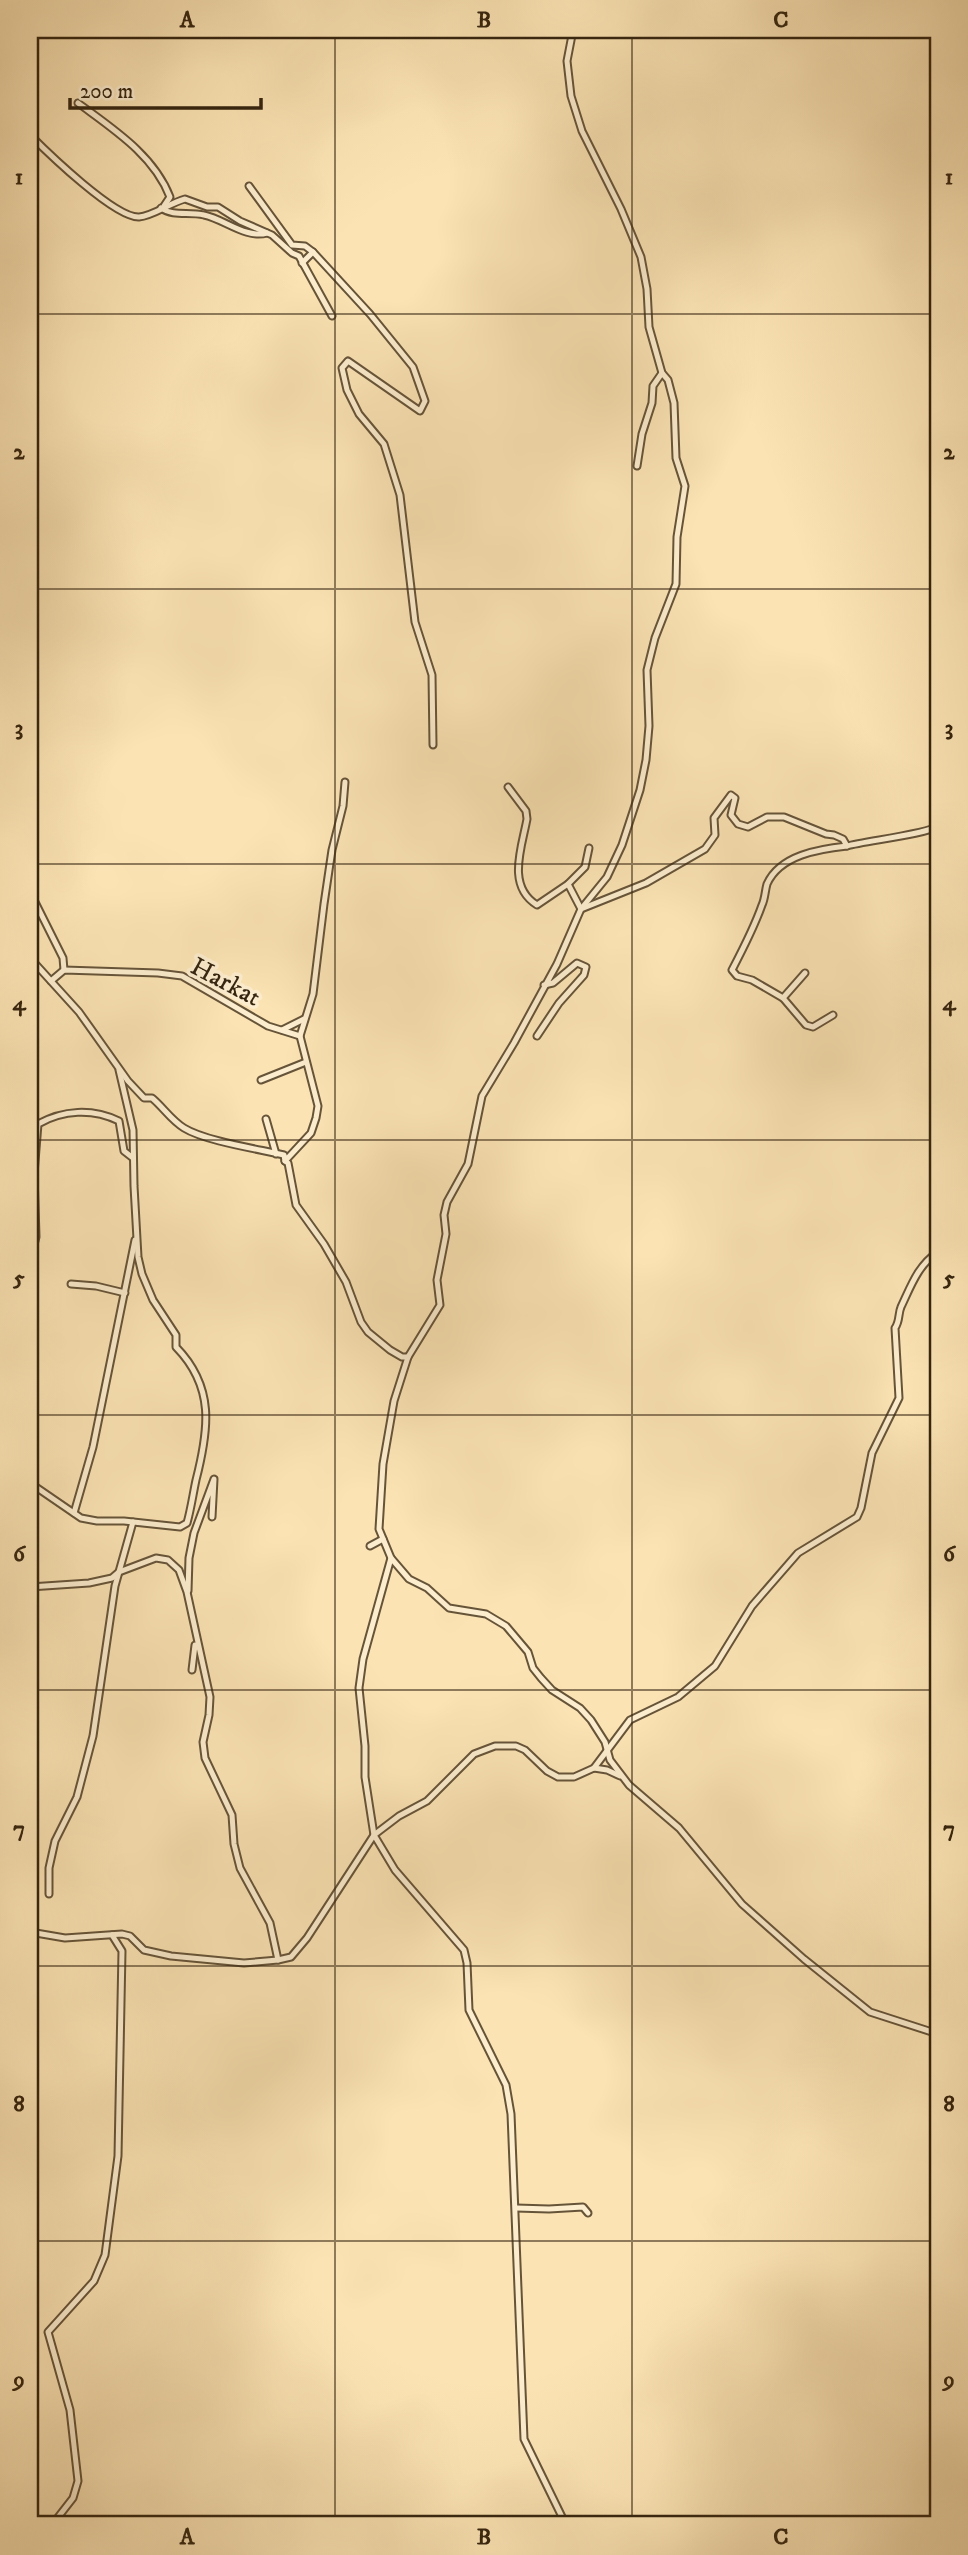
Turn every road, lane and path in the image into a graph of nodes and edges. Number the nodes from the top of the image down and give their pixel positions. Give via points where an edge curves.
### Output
1 (534, 30) edge
2 (545, 30) edge
3 (573, 30) edge
4 (78, 103) dead end
5 (30, 135) edge
6 (249, 186) dead end
7 (162, 207) junction
8 (268, 233) junction
9 (313, 252) junction
10 (302, 263) junction
11 (332, 316) dead end
12 (662, 373) junction
13 (637, 466) dead end
14 (433, 745) dead end
15 (938, 778) edge
16 (345, 782) dead end
17 (508, 787) dead end
18 (938, 807) edge
19 (938, 826) edge
20 (847, 846) junction
21 (589, 848) dead end
22 (568, 884) junction
23 (30, 892) edge
24 (581, 909) junction
25 (30, 958) edge
26 (64, 970) junction
27 (805, 973) dead end
28 (51, 981) junction
29 (544, 985) junction
30 (783, 998) junction
31 (833, 1015) dead end
32 (305, 1018) junction
33 (282, 1030) junction
34 (300, 1036) junction
35 (537, 1036) dead end
36 (306, 1062) junction
37 (119, 1067) junction
38 (261, 1080) dead end
39 (30, 1117) edge
40 (267, 1119) dead end
41 (38, 1124) junction
42 (276, 1154) junction
43 (133, 1158) junction
44 (285, 1161) junction
45 (137, 1233) junction
46 (938, 1252) edge
47 (30, 1261) edge
48 (71, 1284) dead end
49 (125, 1293) junction
50 (408, 1357) junction
51 (30, 1483) edge
52 (74, 1513) junction
53 (212, 1517) dead end
54 (133, 1522) junction
55 (383, 1539) junction
56 (370, 1546) dead end
57 (391, 1558) junction
58 (119, 1572) junction
59 (30, 1587) edge
60 (187, 1594) junction
61 (195, 1634) junction
62 (192, 1670) dead end
63 (607, 1749) junction
64 (594, 1768) junction
65 (623, 1778) junction
66 (374, 1835) junction
67 (49, 1894) dead end
68 (30, 1932) edge
69 (112, 1935) junction
70 (278, 1960) junction
71 (938, 2034) edge
72 (516, 2208) junction
73 (588, 2213) dead end
74 (52, 2525) edge
75 (566, 2525) edge

1 - 2 street
3 - 12 street via 567,61 571,96 582,131 640,257 649,327
4 - 7 street via 130,141 164,180 170,197
5 - 7 street via 82,184 126,214 142,217
6 - 9 street via 286,239
7 - 8 street via 177,214 206,215 258,236
7 - 8 street via 185,199 218,207
8 - 10 street
9 - 10 street
9 - 14 street via 413,367 425,401 420,411 348,361 342,368 359,414 384,444 400,495 415,622 432,675
10 - 11 street
12 - 13 street via 653,386
12 - 24 street via 674,403 676,458 685,486 676,584 647,670 649,726 640,790 612,868
15 - 18 street
16 - 32 street via 313,994
17 - 22 street via 526,811 517,867 526,894 537,905
19 - 20 street
20 - 24 street via 843,839 784,817 767,817 748,827 738,824 731,816 735,798 731,796 714,818 715,835 705,849 638,887
20 - 30 street via 791,860 775,872 767,886 732,970
21 - 22 street via 585,867
22 - 24 street
23 - 26 street via 63,958
24 - 29 street
25 - 28 street
26 - 28 street
26 - 33 street, Harkat via 182,976
27 - 30 street
28 - 37 street
29 - 35 street via 577,963 586,967
29 - 50 street via 482,1096 468,1164 444,1215 446,1234 437,1280 440,1306
30 - 31 street via 806,1025 813,1027
32 - 33 street
32 - 34 street
33 - 34 street, Harkat
34 - 36 street
36 - 38 street
36 - 44 street via 316,1118 311,1133
37 - 42 street via 144,1098 152,1098 186,1129
37 - 43 street via 133,1130
39 - 41 street
40 - 42 street
41 - 43 street via 72,1112 107,1116 119,1121 124,1152
41 - 47 street via 33,1185 36,1237
42 - 44 street via 284,1155
43 - 45 street
44 - 50 street via 296,1205 346,1282 361,1322 390,1350
45 - 49 street
45 - 54 street via 142,1274 176,1335 176,1347 195,1371 207,1414 187,1523 180,1527
46 - 63 street via 918,1270 901,1308 895,1328 899,1398 872,1453 857,1517 798,1553 750,1610 715,1666 678,1697 630,1720
48 - 49 street
49 - 52 street via 93,1447
50 - 55 street via 394,1401 383,1464 379,1521
51 - 52 street
52 - 54 street via 97,1521
53 - 60 street via 214,1479 194,1533
54 - 58 street
55 - 56 street
55 - 57 street
57 - 63 street via 449,1608 486,1614 506,1626 528,1652 536,1673 586,1714
57 - 66 street via 359,1688
58 - 59 street via 89,1583
58 - 60 street via 152,1559 165,1559 179,1570
58 - 67 street via 93,1736 78,1797 55,1841
60 - 61 street
61 - 62 street
61 - 70 street via 210,1697 205,1758 232,1815 240,1868 273,1933
63 - 64 street
63 - 65 street
64 - 65 street
64 - 66 street via 574,1777 558,1777 519,1747 486,1748 468,1759 427,1801
65 - 71 street via 679,1828 742,1904 804,1959 870,2012
66 - 70 street via 307,1938 290,1956
66 - 72 street via 395,1870 464,1950 469,2010 506,2085
68 - 69 street via 65,1938
69 - 70 street via 127,1935 144,1950 171,1956 225,1962
69 - 74 street via 122,1951 118,2156 100,2269 48,2332 70,2410 78,2481
72 - 73 street via 583,2207
72 - 75 street via 524,2439

